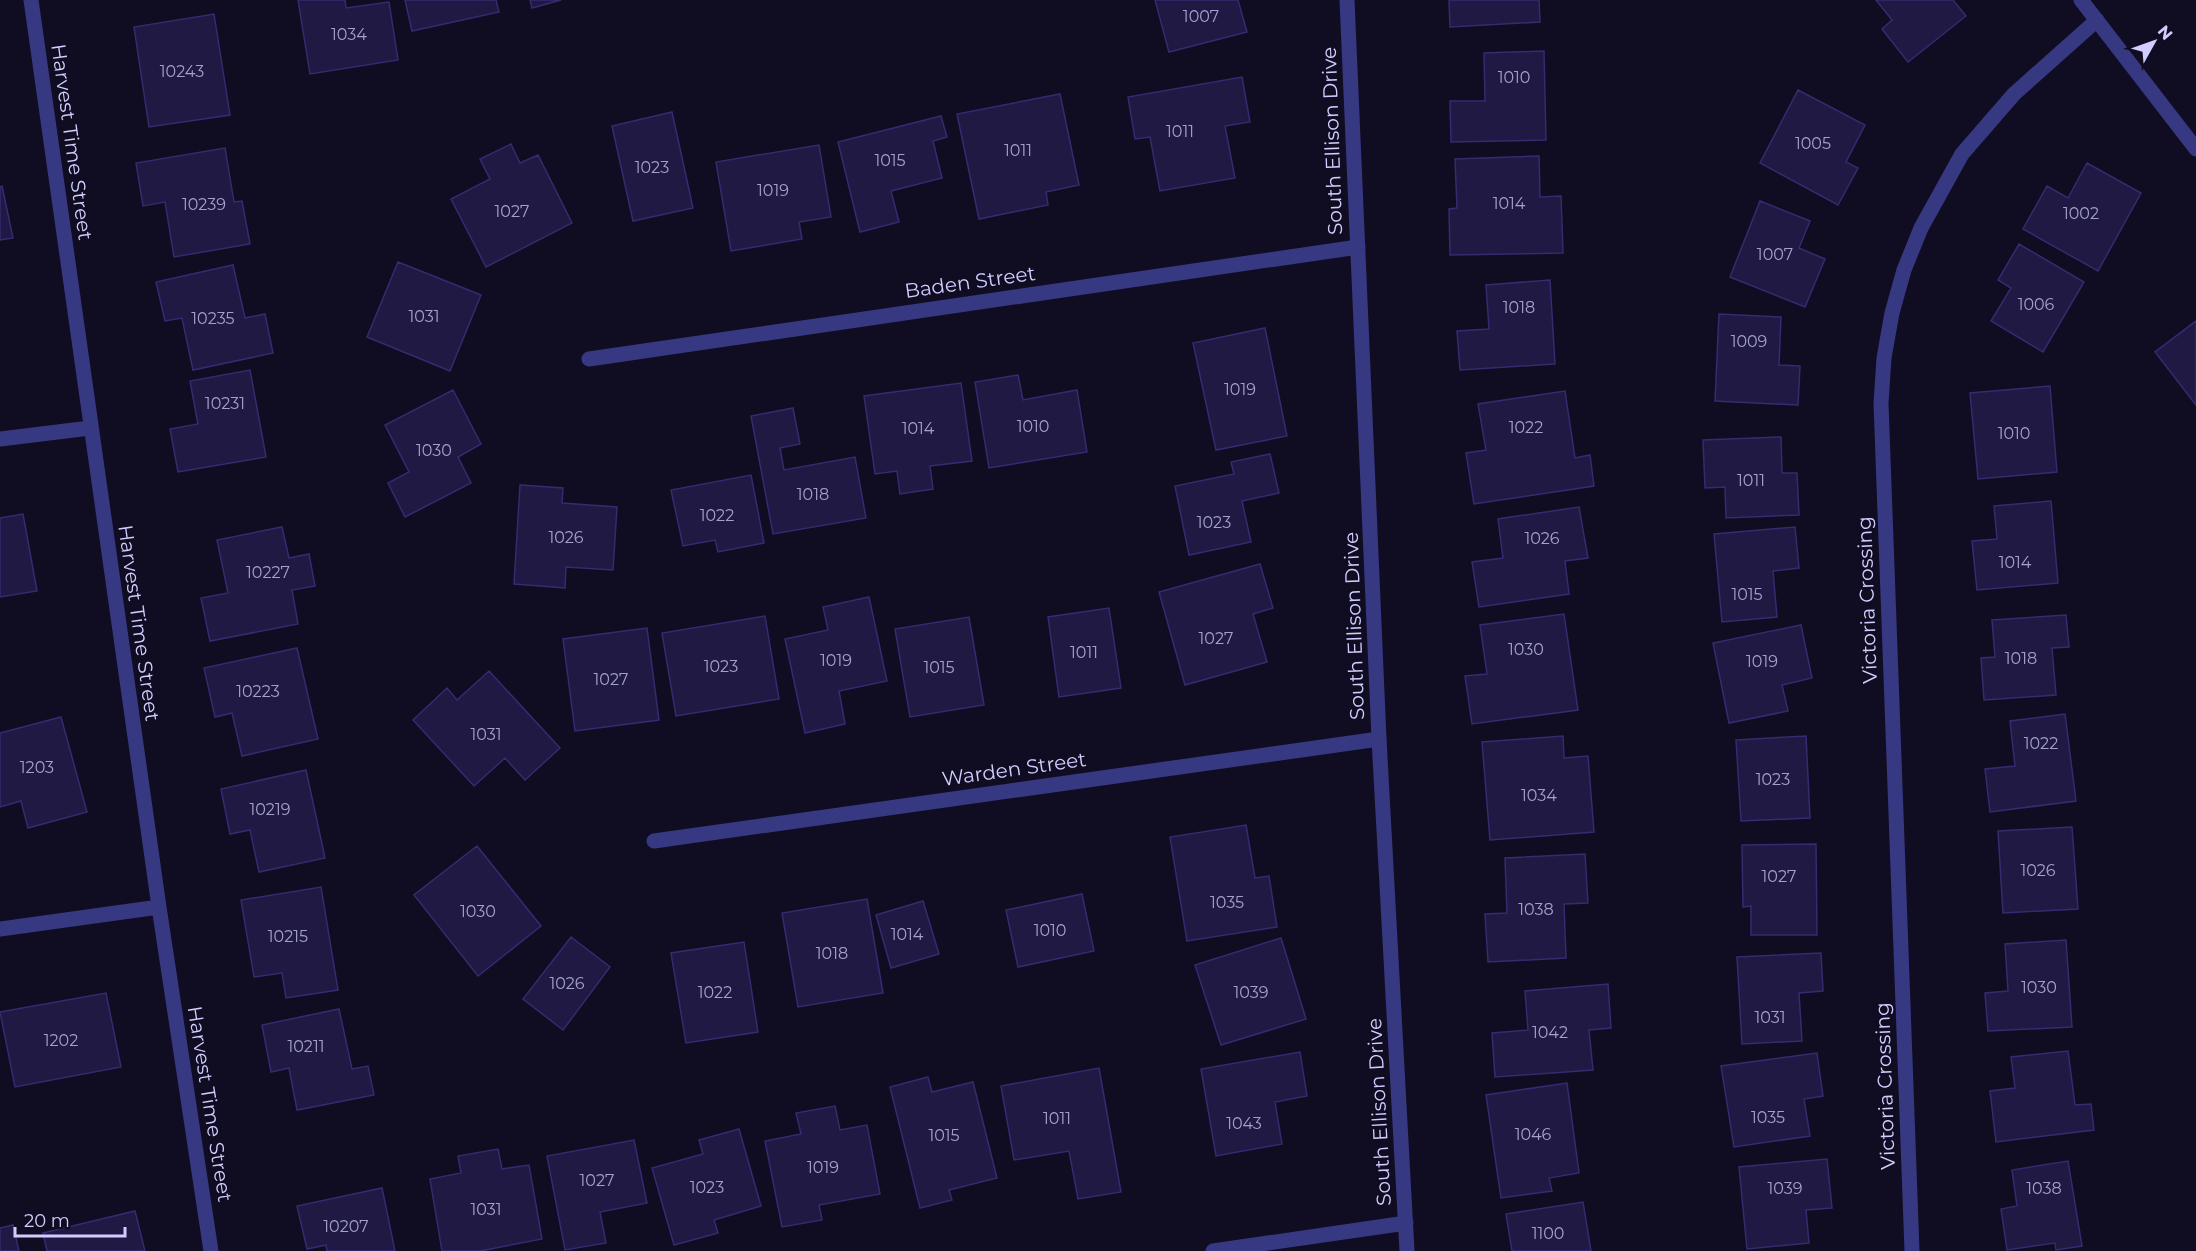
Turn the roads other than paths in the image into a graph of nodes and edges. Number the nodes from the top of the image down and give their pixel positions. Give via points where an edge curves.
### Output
1 (31, 0) edge
2 (1347, 0) edge
3 (2081, 0) edge
4 (2097, 20) junction
5 (2196, 149) edge
6 (1358, 248) junction
7 (589, 359) dead end
8 (90, 428) junction
9 (0, 439) edge
10 (1379, 739) junction
11 (654, 841) dead end
12 (159, 907) junction
13 (0, 929) edge
14 (1406, 1223) junction
15 (211, 1251) edge
16 (1213, 1251) edge
17 (1407, 1251) edge
18 (1912, 1251) edge

1 - 8 street, Harvest Time Street
2 - 6 street, South Ellison Drive
3 - 4 street
4 - 5 street
4 - 18 street, Victoria Crossing via 2014,94 1962,154 1921,228 1904,270 1884,358 1881,403
6 - 7 street, Baden Street
6 - 10 street, South Ellison Drive
8 - 9 street
8 - 12 street, Harvest Time Street
10 - 11 street, Warden Street
10 - 14 street, South Ellison Drive
12 - 13 street
12 - 15 street, Harvest Time Street
14 - 16 street
14 - 17 street, South Ellison Drive

